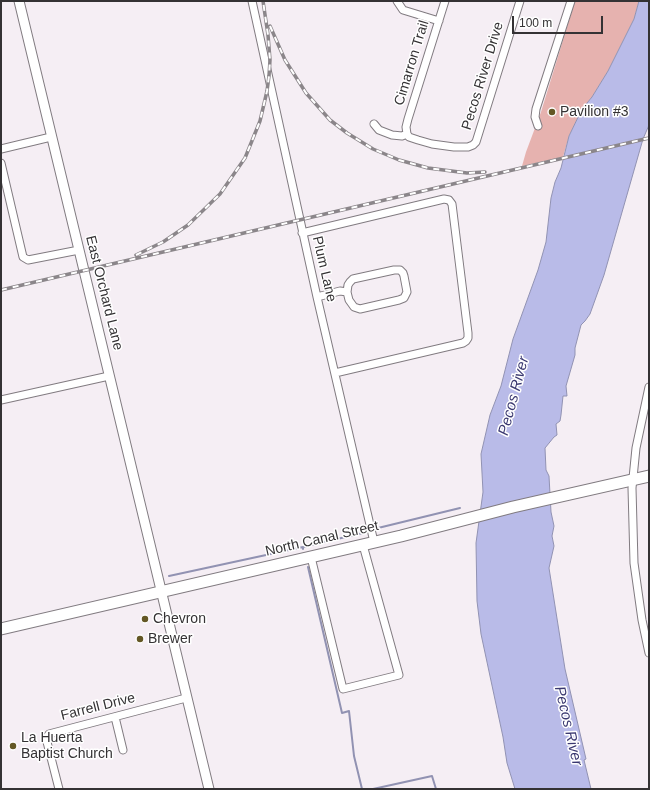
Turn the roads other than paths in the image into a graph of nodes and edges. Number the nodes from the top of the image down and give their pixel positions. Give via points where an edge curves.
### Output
1 (19, 1) edge
2 (252, 1) edge
3 (397, 1) edge
4 (445, 1) edge
5 (520, 1) edge
6 (571, 1) edge
7 (439, 21) junction
8 (374, 124) dead end
9 (538, 126) dead end
10 (407, 134) junction
11 (51, 137) junction
12 (1, 149) edge
13 (1, 163) edge
14 (302, 233) junction
15 (79, 250) junction
16 (347, 292) junction
17 (317, 297) junction
18 (335, 373) junction
19 (109, 376) junction
20 (649, 387) edge
21 (1, 400) edge
22 (649, 476) edge
23 (632, 480) junction
24 (374, 542) junction
25 (363, 545) junction
26 (311, 557) junction
27 (161, 592) junction
28 (1, 629) edge
29 (649, 653) edge
30 (186, 698) junction
31 (114, 717) junction
32 (123, 750) dead end
33 (58, 789) edge
34 (208, 789) edge

1 - 11 street, East Orchard Lane
2 - 14 street, Plum Lane
3 - 7 street via 403,10
4 - 7 street, Cimarron Trail
5 - 10 street, Pecos River Drive via 473,146 432,144 409,137
6 - 9 street via 536,109
7 - 10 street, Cimarron Trail via 408,119
8 - 10 street, Pecos River Drive via 379,130 392,135
11 - 12 street
11 - 15 street, East Orchard Lane
13 - 15 street via 24,257 33,260
14 - 17 street, Plum Lane
14 - 18 street via 444,199 452,204 468,333 466,341 463,344
15 - 19 street, East Orchard Lane
16 - 16 street via 351,304 360,309 399,300 405,296 407,287 403,273 394,270 353,279 348,285
16 - 17 street via 340,291
17 - 18 street, Plum Lane
18 - 24 street, Plum Lane
19 - 21 street
19 - 27 street, East Orchard Lane
20 - 23 street
22 - 23 main road, North Canal Street
23 - 24 main road, North Canal Street
23 - 29 street via 634,563
24 - 25 main road, North Canal Street
25 - 26 main road, North Canal Street
25 - 26 street via 399,675 343,689
26 - 27 main road, North Canal Street
27 - 28 main road, North Canal Street
27 - 30 street, East Orchard Lane
30 - 31 street, Farrell Drive
30 - 34 street, East Orchard Lane
31 - 32 street
31 - 33 street, Farrell Drive via 49,734 47,742

